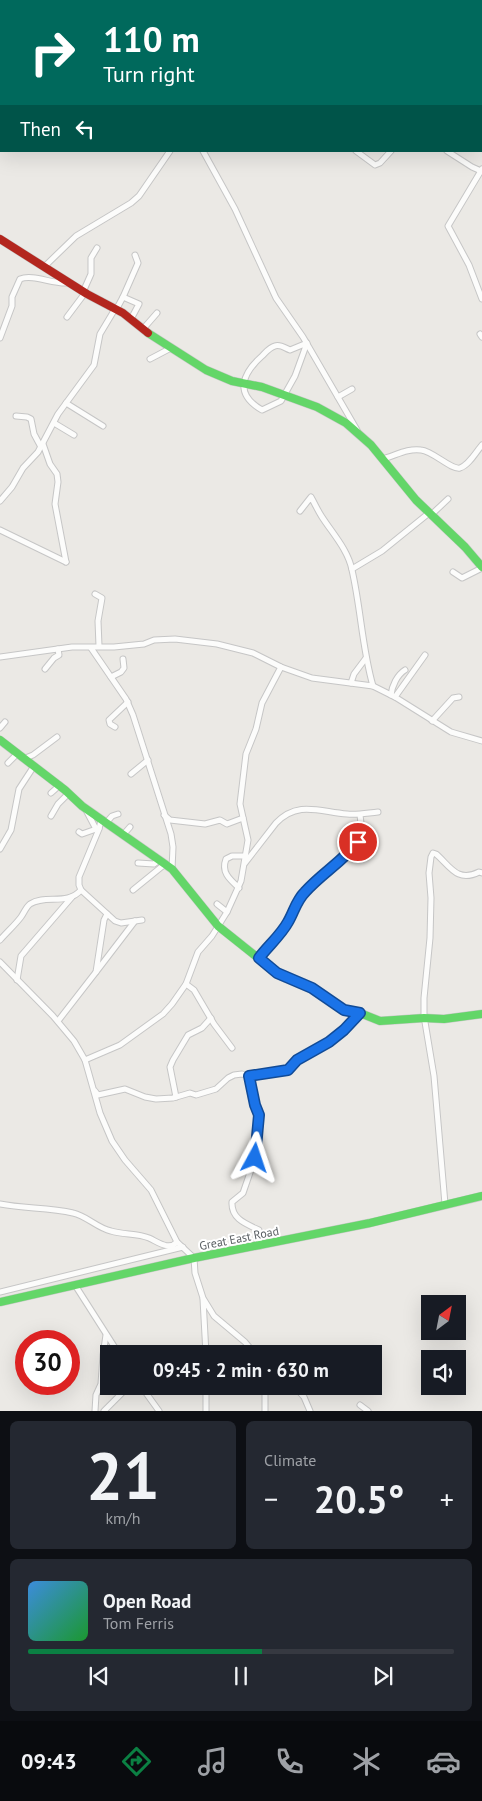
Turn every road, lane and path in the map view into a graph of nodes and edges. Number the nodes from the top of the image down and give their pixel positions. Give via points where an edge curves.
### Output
1 (169, 152) edge
2 (204, 152) edge
3 (357, 152) edge
4 (390, 152) edge
5 (450, 152) edge
6 (481, 170) edge
7 (0, 238) edge
8 (97, 248) dead end
9 (135, 254) dead end
10 (45, 266) junction
11 (70, 282) junction
12 (84, 292) junction
13 (123, 297) junction
14 (482, 299) edge
15 (115, 309) junction
16 (157, 313) dead end
17 (67, 316) dead end
18 (131, 319) junction
19 (143, 329) junction
20 (0, 338) edge
21 (306, 343) junction
22 (170, 348) junction
23 (150, 359) dead end
24 (243, 383) junction
25 (352, 389) dead end
26 (284, 395) junction
27 (338, 397) junction
28 (66, 403) junction
29 (16, 416) dead end
30 (54, 422) junction
31 (103, 426) dead end
32 (74, 435) dead end
33 (360, 435) junction
34 (482, 445) edge
35 (42, 446) junction
36 (382, 459) junction
37 (448, 499) dead end
38 (0, 501) edge
39 (300, 511) dead end
40 (430, 514) junction
41 (0, 530) edge
42 (482, 567) edge
43 (352, 569) junction
44 (453, 572) dead end
45 (95, 594) dead end
46 (99, 646) junction
47 (91, 648) junction
48 (58, 649) junction
49 (425, 655) dead end
50 (0, 657) edge
51 (366, 658) junction
52 (123, 660) dead end
53 (281, 667) junction
54 (45, 669) dead end
55 (405, 670) dead end
56 (111, 677) junction
57 (351, 682) junction
58 (373, 686) junction
59 (393, 696) junction
60 (459, 697) dead end
61 (128, 702) junction
62 (432, 721) junction
63 (5, 722) dead end
64 (115, 727) dead end
65 (0, 728) edge
66 (57, 737) dead end
67 (0, 740) edge
68 (482, 741) edge
69 (28, 749) dead end
70 (18, 753) junction
71 (27, 758) junction
72 (148, 760) junction
73 (8, 763) dead end
74 (34, 766) junction
75 (131, 774) dead end
76 (60, 785) junction
77 (51, 793) dead end
78 (69, 794) junction
79 (85, 808) junction
80 (378, 812) dead end
81 (118, 814) dead end
82 (164, 815) junction
83 (360, 815) junction
84 (51, 816) dead end
85 (243, 818) junction
86 (104, 822) junction
87 (130, 827) dead end
88 (98, 829) junction
89 (79, 832) dead end
90 (123, 835) junction
91 (0, 849) edge
92 (245, 856) junction
93 (162, 862) junction
94 (138, 863) dead end
95 (244, 864) junction
96 (172, 869) junction
97 (481, 871) edge
98 (239, 888) junction
99 (81, 890) junction
100 (133, 890) dead end
101 (73, 896) junction
102 (217, 904) dead end
103 (227, 912) junction
104 (107, 914) junction
105 (142, 920) dead end
106 (135, 921) junction
107 (120, 923) junction
108 (218, 926) junction
109 (128, 930) junction
110 (0, 940) edge
111 (259, 958) junction
112 (0, 962) edge
113 (96, 972) junction
114 (16, 980) junction
115 (186, 984) junction
116 (360, 1013) junction
117 (482, 1014) edge
118 (211, 1018) junction
119 (424, 1018) junction
120 (58, 1021) junction
121 (232, 1048) dead end
122 (85, 1060) junction
123 (249, 1076) junction
124 (95, 1090) junction
125 (176, 1097) junction
126 (482, 1196) edge
127 (0, 1204) edge
128 (444, 1204) junction
129 (177, 1242) junction
130 (260, 1246) junction
131 (183, 1247) junction
132 (194, 1258) junction
133 (75, 1285) junction
134 (0, 1292) edge
135 (203, 1298) junction
136 (0, 1302) edge
137 (106, 1335) junction
138 (113, 1345) edge
139 (206, 1345) edge
140 (248, 1345) edge
141 (120, 1395) edge
142 (147, 1395) edge
143 (206, 1395) edge
144 (265, 1395) edge
145 (302, 1395) edge
146 (360, 1405) dead end
147 (95, 1411) edge
148 (104, 1411) edge
149 (159, 1411) edge
150 (206, 1411) edge
151 (265, 1411) edge
152 (310, 1411) edge
153 (368, 1411) edge

1 - 10 street via 139,196 76,236
2 - 21 street via 235,209 276,298
3 - 4 street via 376,165
5 - 6 street
6 - 14 street via 448,226 469,265
7 - 10 main road
8 - 12 street via 91,258 91,274
9 - 13 street via 138,263
10 - 11 main road
11 - 12 main road
11 - 20 street via 59,284 20,279
12 - 15 main road
12 - 17 street
13 - 15 street
13 - 18 street via 139,304
15 - 18 main road
15 - 28 street via 100,334 94,365
16 - 19 street
18 - 19 main road
19 - 22 main road
21 - 24 street via 290,350 273,346 252,365
21 - 26 street via 295,376
21 - 27 street
22 - 23 street
22 - 24 main road via 220,377
24 - 26 main road
24 - 26 street via 248,398 262,410 282,401
25 - 27 street
26 - 33 main road via 328,411
27 - 33 street
28 - 30 street
28 - 31 street
29 - 35 street via 31,419 34,434
30 - 32 street
30 - 35 street
33 - 36 main road
34 - 36 street via 460,468 454,468 435,454 421,450
35 - 38 street
35 - 41 street via 58,478 55,504 66,562
36 - 40 main road
37 - 40 street
39 - 43 street via 311,497 339,540
40 - 42 main road
40 - 43 street via 382,551
42 - 44 street via 462,578
43 - 51 street
45 - 46 street via 102,598 98,621
46 - 47 street
46 - 53 street via 144,644 154,640 196,641 253,653
47 - 48 street
47 - 56 street
48 - 50 street
48 - 54 street via 59,655
49 - 59 street
51 - 57 street
51 - 58 street
52 - 56 street via 124,668
53 - 57 street via 312,678
53 - 85 street via 262,703 246,754 240,794
55 - 59 street via 391,690
56 - 61 street
57 - 58 street
58 - 59 street
59 - 62 street
60 - 62 street via 453,698
61 - 64 street via 109,720
61 - 72 street
62 - 68 street via 451,732
63 - 65 street
66 - 71 street
67 - 70 main road
69 - 71 street via 30,754
70 - 71 main road
70 - 73 street
71 - 74 main road
72 - 75 street
72 - 82 street
74 - 76 main road
74 - 91 street via 19,789 11,830
76 - 77 street
76 - 78 main road
78 - 79 main road
78 - 84 street
79 - 86 main road
79 - 88 street
80 - 83 street
81 - 86 street
82 - 85 street via 170,820 205,824 220,820 227,824
82 - 96 street via 173,847
83 - 95 street via 296,809 276,823
83 - 111 street via 362,832 358,842 303,893 289,922
85 - 92 street via 248,840
86 - 88 street
86 - 90 main road
87 - 90 street
88 - 89 street
88 - 99 street via 79,878
90 - 93 main road
92 - 95 street
92 - 98 street via 226,858 224,864 225,873
93 - 94 street
93 - 96 main road
93 - 100 street
95 - 98 street
96 - 108 main road
97 - 119 street via 463,876 449,868 436,854 431,857 430,938
98 - 103 street
99 - 101 street
99 - 104 street
101 - 110 street via 29,905
101 - 114 street via 21,956
102 - 103 street
103 - 108 street
104 - 107 street
104 - 113 street
105 - 106 street
106 - 107 street
106 - 109 street
107 - 109 street
108 - 111 main road
108 - 115 street via 198,952
109 - 113 street
111 - 116 main road via 277,973 312,988 344,1010
112 - 114 street
113 - 120 street
114 - 120 street
115 - 118 street via 194,990
115 - 122 street via 163,1014 120,1045
116 - 119 main road via 380,1021
116 - 123 street via 329,1042 297,1060 288,1070
117 - 119 main road
118 - 121 street
118 - 125 street via 202,1028 188,1035 173,1060 170,1067
119 - 128 street via 434,1076
120 - 122 street
122 - 124 street
123 - 125 street via 234,1074 216,1089
123 - 130 street via 259,1115 255,1158 243,1193 231,1205 234,1215 259,1230
124 - 125 street via 98,1095 125,1088 156,1099
124 - 129 street via 100,1113 112,1141 151,1190
126 - 128 main road, Great East Road
127 - 129 street via 71,1212 110,1231 142,1235 168,1246
128 - 130 main road, Great East Road
129 - 131 street
130 - 132 main road, Great East Road
131 - 132 street
131 - 134 street
132 - 133 main road, Great East Road
132 - 135 street
133 - 136 main road, Great East Road
133 - 137 street
135 - 139 street
135 - 140 street via 214,1316
137 - 138 street
137 - 147 street
141 - 148 street
142 - 149 street
143 - 150 street
144 - 151 street
145 - 152 street
146 - 153 street

